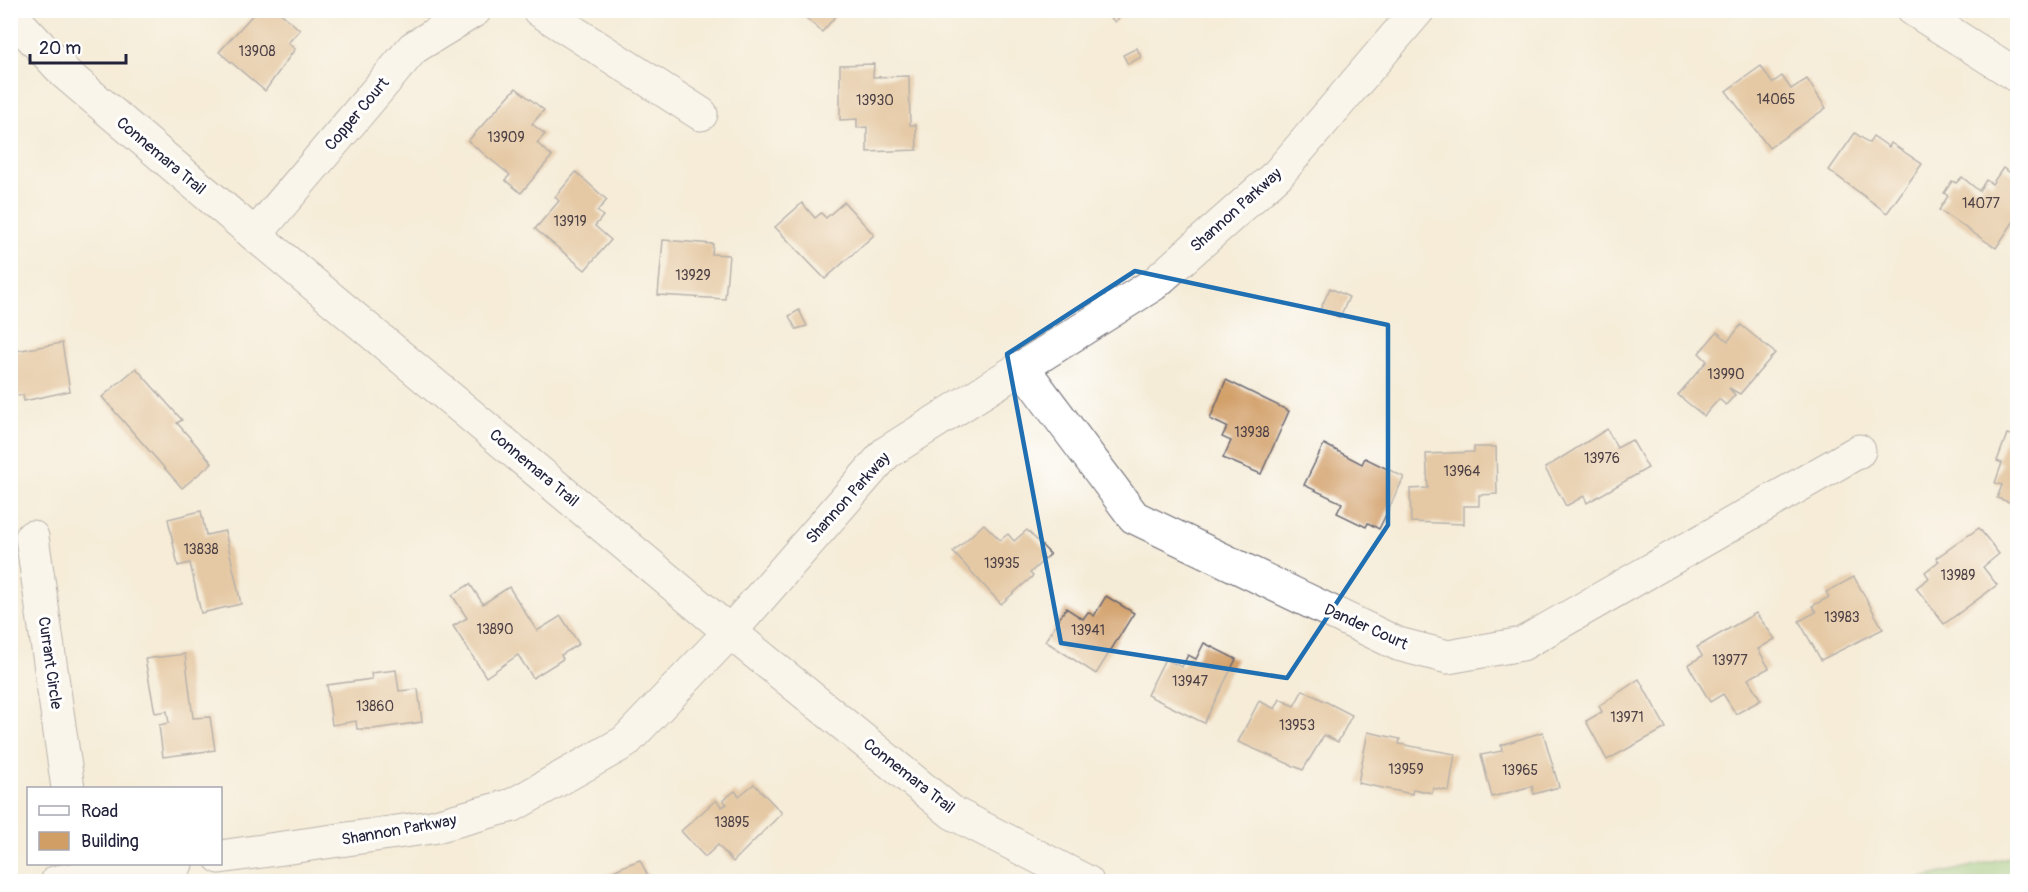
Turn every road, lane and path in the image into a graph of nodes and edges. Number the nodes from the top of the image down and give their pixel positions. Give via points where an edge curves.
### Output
1 (475, 10) edge
2 (539, 10) edge
3 (1418, 10) edge
4 (1914, 10) edge
5 (10, 14) edge
6 (2018, 76) edge
7 (701, 114) dead end
8 (255, 235) junction
9 (1022, 367) junction
10 (1859, 451) dead end
11 (32, 537) dead end
12 (730, 632) junction
13 (68, 787) edge
14 (222, 857) edge
15 (166, 865) edge
16 (72, 874) edge
17 (1087, 882) edge

1 - 8 street, Copper Court via 412,48
2 - 7 street
3 - 9 street, Shannon Parkway via 1278,174 1154,284
4 - 6 street
5 - 8 street, Connemara Trail via 66,74
8 - 12 street, Connemara Trail
9 - 10 street, Dander Court via 1134,517 1398,644 1448,657 1522,644
9 - 12 street, Shannon Parkway via 886,453
11 - 13 street, Currant Circle
12 - 14 street, Shannon Parkway via 625,742 513,805 432,827
12 - 17 street, Connemara Trail via 953,813
15 - 16 street

